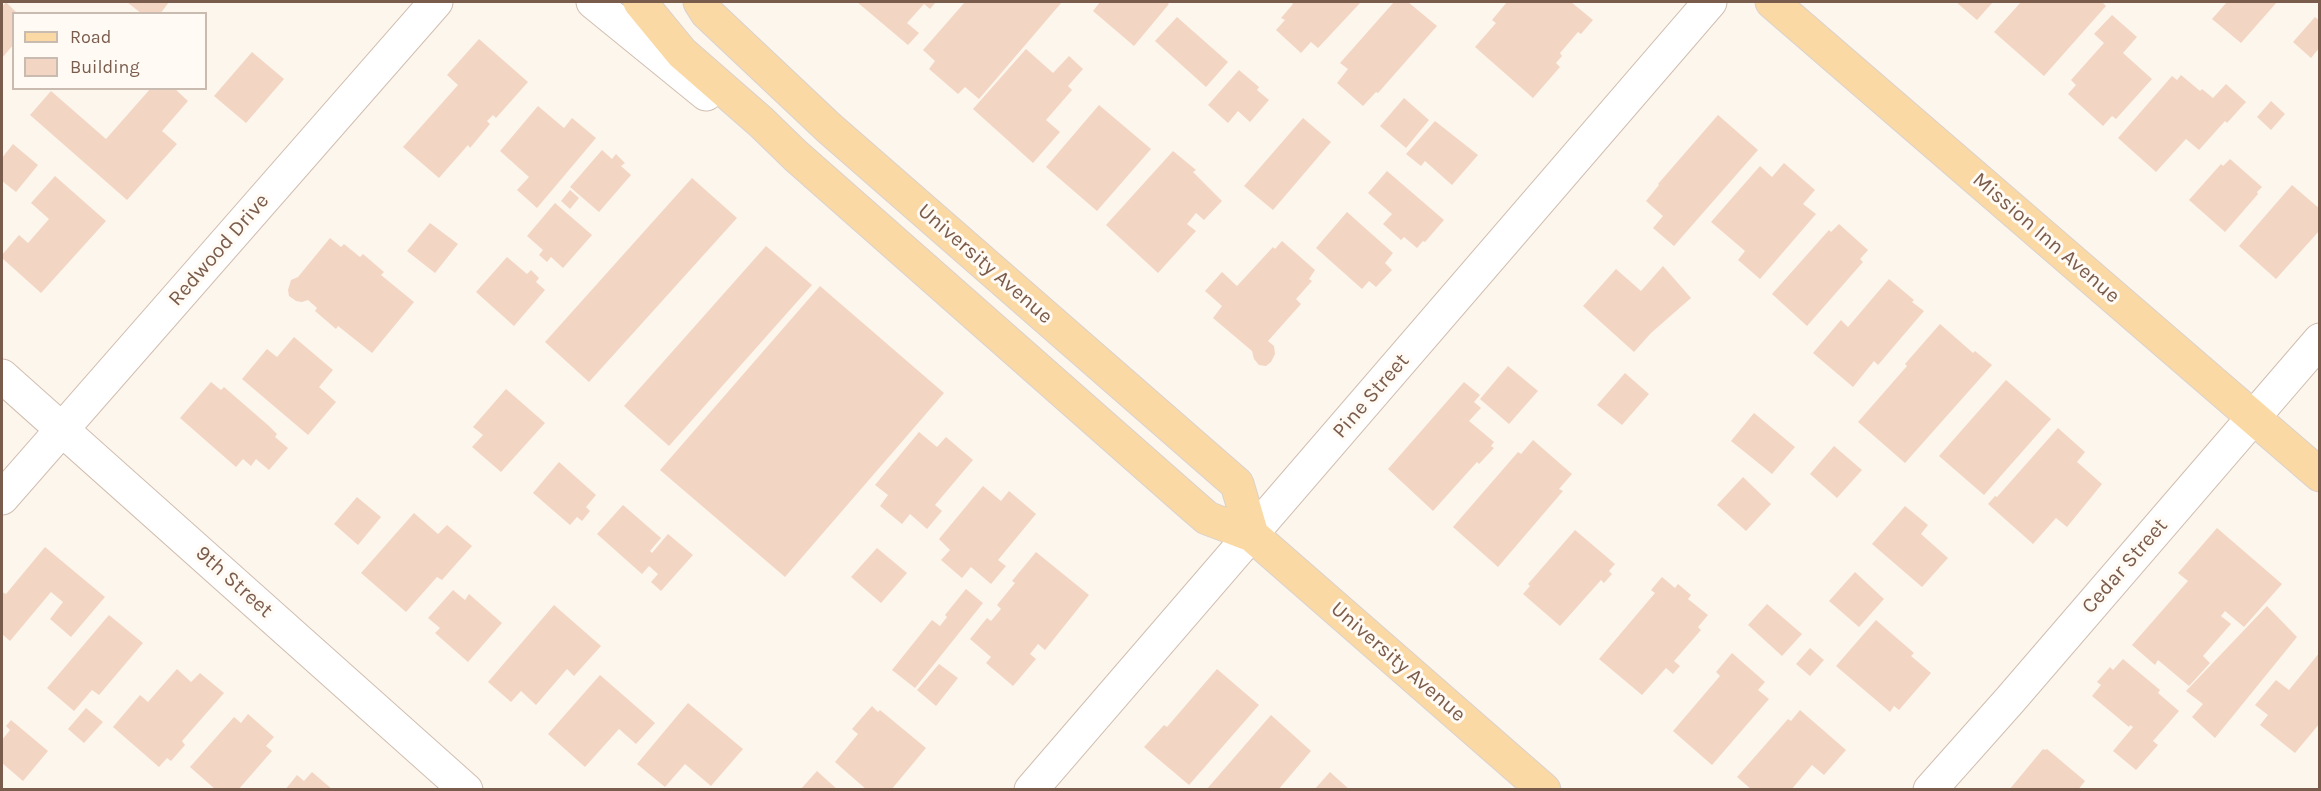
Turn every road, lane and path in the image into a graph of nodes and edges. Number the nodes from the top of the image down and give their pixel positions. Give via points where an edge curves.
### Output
1 (435, 2) edge
2 (593, 2) edge
3 (640, 2) edge
4 (700, 2) edge
5 (1710, 2) edge
6 (1772, 2) edge
7 (796, 156) junction
8 (2319, 340) edge
9 (2, 376) edge
10 (2253, 416) junction
11 (62, 429) junction
12 (2319, 475) edge
13 (2, 498) edge
14 (1252, 535) junction
15 (466, 789) edge
16 (1031, 789) edge
17 (1544, 789) edge
18 (1930, 789) edge

1 - 11 street, Redwood Drive
2 - 7 street, University Avenue via 756,135
3 - 7 main road, University Avenue via 682,53
4 - 14 main road, University Avenue via 829,128 1237,484
5 - 14 street, Pine Street
6 - 10 main road, Mission Inn Avenue
7 - 14 main road, University Avenue via 1207,518
8 - 10 street, Cedar Street
9 - 11 street, 9th Street
10 - 12 main road, Mission Inn Avenue
10 - 18 street, Cedar Street
11 - 13 street, Redwood Drive
11 - 15 street, 9th Street
14 - 16 street, Pine Street
14 - 17 main road, University Avenue

